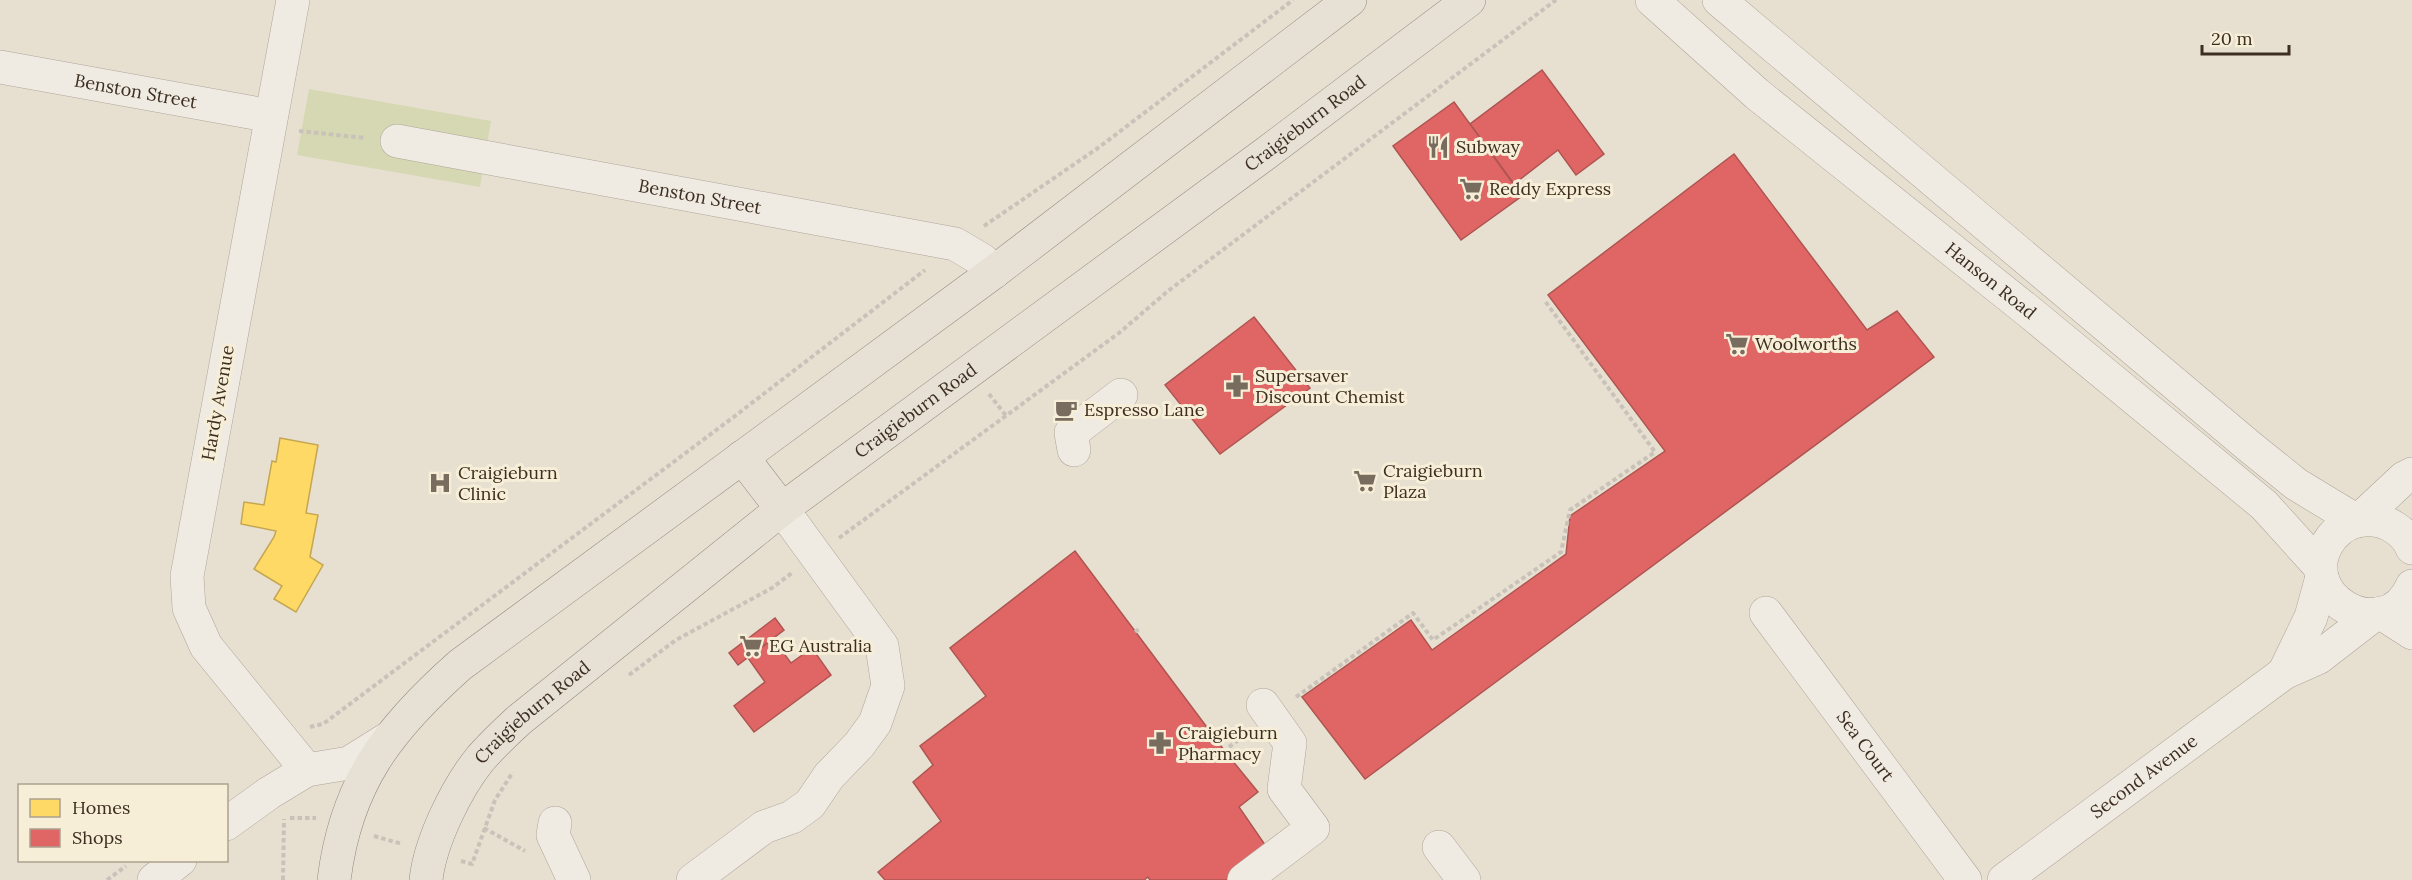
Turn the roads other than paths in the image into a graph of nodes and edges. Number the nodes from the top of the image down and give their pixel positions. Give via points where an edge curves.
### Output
1 (292, 0) edge
2 (1350, 0) edge
3 (1469, 0) edge
4 (1652, 0) edge
5 (1719, 0) edge
6 (0, 67) edge
7 (271, 116) junction
8 (397, 141) road end
9 (994, 272) junction
10 (1121, 395) dead end
11 (1074, 450) dead end
12 (742, 457) junction
13 (2412, 474) edge
14 (782, 509) junction
15 (2358, 520) junction
16 (2411, 543) edge
17 (2322, 573) junction
18 (2412, 586) edge
19 (1767, 613) dead end
20 (2378, 614) junction
21 (2412, 633) edge
22 (2284, 674) junction
23 (1267, 711) road end
24 (389, 738) junction
25 (307, 770) junction
26 (228, 823) edge
27 (555, 823) dead end
28 (1439, 847) dead end
29 (179, 862) edge
30 (428, 866) edge
31 (154, 880) edge
32 (334, 880) edge
33 (574, 880) edge
34 (693, 880) edge
35 (1244, 880) edge
36 (1464, 880) edge
37 (1965, 880) edge
38 (2004, 880) edge

1 - 7 street, Hardy Avenue
2 - 9 main road
3 - 14 main road, Craigieburn Road
4 - 17 street, Hanson Road via 1757,94 2264,505
5 - 15 street via 2250,447 2296,484
6 - 7 street, Benston Street
7 - 25 street, Hardy Avenue via 187,576 189,608 206,646
8 - 9 street, Benston Street via 938,240 968,250
9 - 12 main road
10 - 11 street via 1071,433
12 - 14 main road
12 - 24 main road via 460,665 412,709
13 - 15 street, Second Avenue
14 - 30 main road, Craigieburn Road via 500,738 465,780
14 - 34 street via 882,646 888,686 875,723 829,776 788,792 775,804 764,827
15 - 16 street via 2389,524
15 - 17 street, Second Avenue via 2345,525 2327,543
17 - 20 street, Hanson Road via 2331,596 2347,610
17 - 22 street, Second Avenue via 2310,617
18 - 20 street, Second Avenue via 2402,601
19 - 37 street, Sea Court
20 - 21 street
20 - 22 street, Second Avenue via 2318,658
22 - 38 street, Second Avenue
23 - 35 street via 1290,743 1284,789 1313,828
24 - 25 street via 349,763
24 - 32 main road via 352,803
25 - 26 street
27 - 33 street via 553,836
28 - 36 street
29 - 31 street

